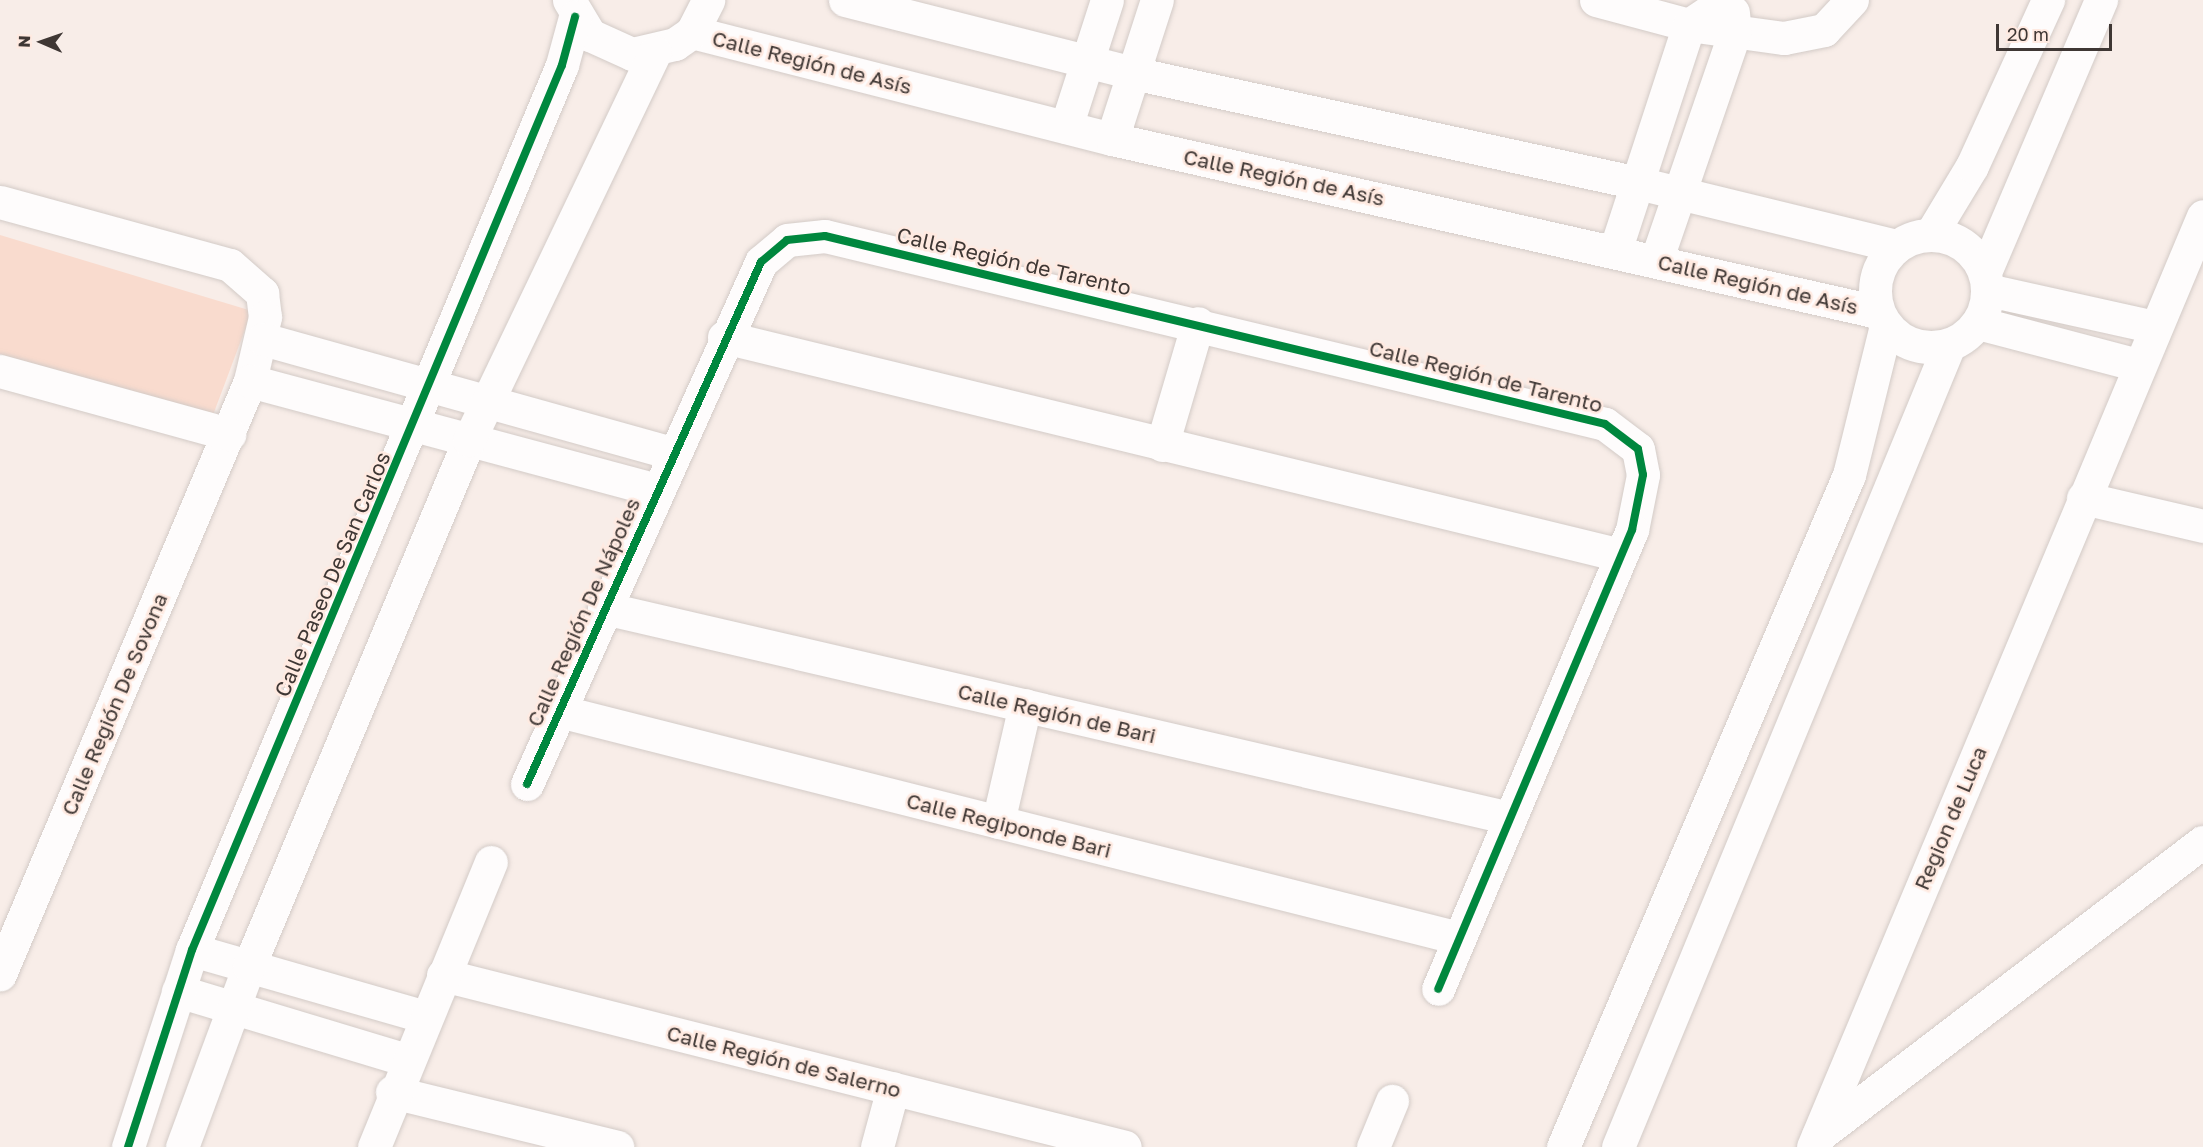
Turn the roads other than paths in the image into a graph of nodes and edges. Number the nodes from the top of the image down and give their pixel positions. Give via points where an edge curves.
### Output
1 (708, 0) edge
2 (845, 0) edge
3 (1107, 0) edge
4 (1157, 0) edge
5 (1596, 0) edge
6 (1726, 0) edge
7 (1732, 0) edge
8 (1852, 0) edge
9 (2048, 0) edge
10 (2101, 0) edge
11 (572, 8) edge
12 (1689, 25) junction
13 (692, 32) junction
14 (1735, 32) junction
15 (655, 52) junction
16 (1087, 61) junction
17 (1132, 73) junction
18 (1066, 127) junction
19 (1112, 139) junction
20 (1638, 183) junction
21 (1680, 193) junction
22 (0, 202) edge
23 (2203, 216) edge
24 (1931, 234) junction
25 (1896, 246) junction
26 (1615, 251) junction
27 (1656, 261) junction
28 (1986, 281) junction
29 (1882, 319) junction
30 (1198, 322) junction
31 (1978, 323) junction
32 (2156, 327) junction
33 (724, 337) junction
34 (263, 339) junction
35 (1949, 345) junction
36 (2138, 365) junction
37 (0, 371) edge
38 (250, 381) junction
39 (430, 386) junction
40 (487, 402) junction
41 (414, 425) junction
42 (229, 434) junction
43 (469, 440) junction
44 (1162, 445) junction
45 (672, 453) junction
46 (656, 490) junction
47 (2083, 498) junction
48 (2203, 526) edge
49 (1620, 555) junction
50 (604, 608) junction
51 (1025, 705) junction
52 (559, 711) junction
53 (527, 784) dead end
54 (1510, 818) junction
55 (998, 822) junction
56 (2203, 842) edge
57 (490, 862) dead end
58 (1459, 938) junction
59 (192, 950) junction
60 (1641, 960) junction
61 (249, 966) junction
62 (0, 974) edge
63 (443, 975) junction
64 (1688, 979) junction
65 (1438, 989) dead end
66 (177, 992) junction
67 (232, 1008) junction
68 (425, 1017) junction
69 (406, 1060) junction
70 (893, 1088) junction
71 (392, 1092) junction
72 (1392, 1101) dead end
73 (1815, 1142) edge
74 (128, 1147) edge
75 (182, 1147) edge
76 (374, 1147) edge
77 (617, 1147) edge
78 (877, 1147) edge
79 (1125, 1147) edge
80 (1373, 1147) edge
81 (1563, 1147) edge
82 (1618, 1147) edge

1 - 13 street
2 - 16 street
3 - 16 street
4 - 17 street
5 - 12 street
6 - 12 street
7 - 14 street
8 - 14 street via 1824,30 1784,38
9 - 24 street via 1972,166
10 - 28 street
11 - 15 street via 609,48
11 - 39 street, Calle Paseo De San Carlos via 562,65
12 - 14 street
12 - 20 street
13 - 15 street
13 - 18 street, Calle Región de Asís
14 - 21 street
15 - 40 street
16 - 17 street
16 - 18 street
17 - 19 street
17 - 20 street
18 - 19 street, Calle Región de Asís
19 - 26 street, Calle Región de Asís
20 - 21 street
20 - 26 street
21 - 25 street
21 - 27 street
22 - 34 street, Calle Región De Sovona via 230,265 262,293
23 - 32 street, Region de Luca
24 - 25 street
24 - 28 street via 1954,238 1973,252
25 - 29 street via 1878,273
26 - 27 street, Calle Región de Asís
27 - 29 street, Calle Región de Asís
28 - 31 street
28 - 32 street
29 - 35 street via 1915,345
29 - 60 street via 1849,475
30 - 33 street, Calle Región de Tarento via 825,236 787,240 761,262
30 - 44 street
30 - 49 street, Calle Región de Tarento via 1605,424 1627,436 1638,449 1643,475 1632,530
31 - 35 street
31 - 36 street
32 - 36 street, Region de Luca
33 - 44 street
33 - 45 street
34 - 38 street, Calle Región De Sovona
34 - 39 street
35 - 64 street
36 - 47 street, Region de Luca
37 - 42 street
38 - 41 street, Calle Región De Nápoles
38 - 42 street, Calle Región De Sovona
39 - 40 street
39 - 41 street, Calle Paseo De San Carlos
40 - 43 street
40 - 45 street
41 - 43 street, Calle Región De Nápoles
41 - 59 street, Calle Paseo De San Carlos
42 - 62 street, Calle Región De Sovona
43 - 46 street, Calle Región De Nápoles
43 - 61 street
44 - 49 street
45 - 46 street, Calle Región De Nápoles
46 - 50 street, Calle Región De Nápoles
47 - 48 street
47 - 73 street, Region de Luca
49 - 54 street, Calle Región de Tarento
50 - 51 street, Calle Región de Bari
50 - 52 street, Calle Región De Nápoles
51 - 54 street, Calle Región de Bari
51 - 55 street
52 - 53 street, Calle Región De Nápoles
52 - 55 street, Calle Regiponde Bari
54 - 58 street, Calle Región de Tarento
55 - 58 street, Calle Regiponde Bari
56 - 73 street, Region de Luca
57 - 63 street
58 - 65 street, Calle Región de Tarento
59 - 61 street
59 - 66 street, Calle Paseo De San Carlos
60 - 64 street
60 - 81 street
61 - 67 street
61 - 68 street
63 - 68 street
63 - 70 street, Calle Región de Salerno
64 - 82 street
66 - 67 street
66 - 74 street, Calle Paseo De San Carlos
67 - 69 street
67 - 75 street
68 - 69 street
69 - 71 street
70 - 78 street
70 - 79 street, Calle Región de Salerno
71 - 76 street
71 - 77 street
72 - 80 street

